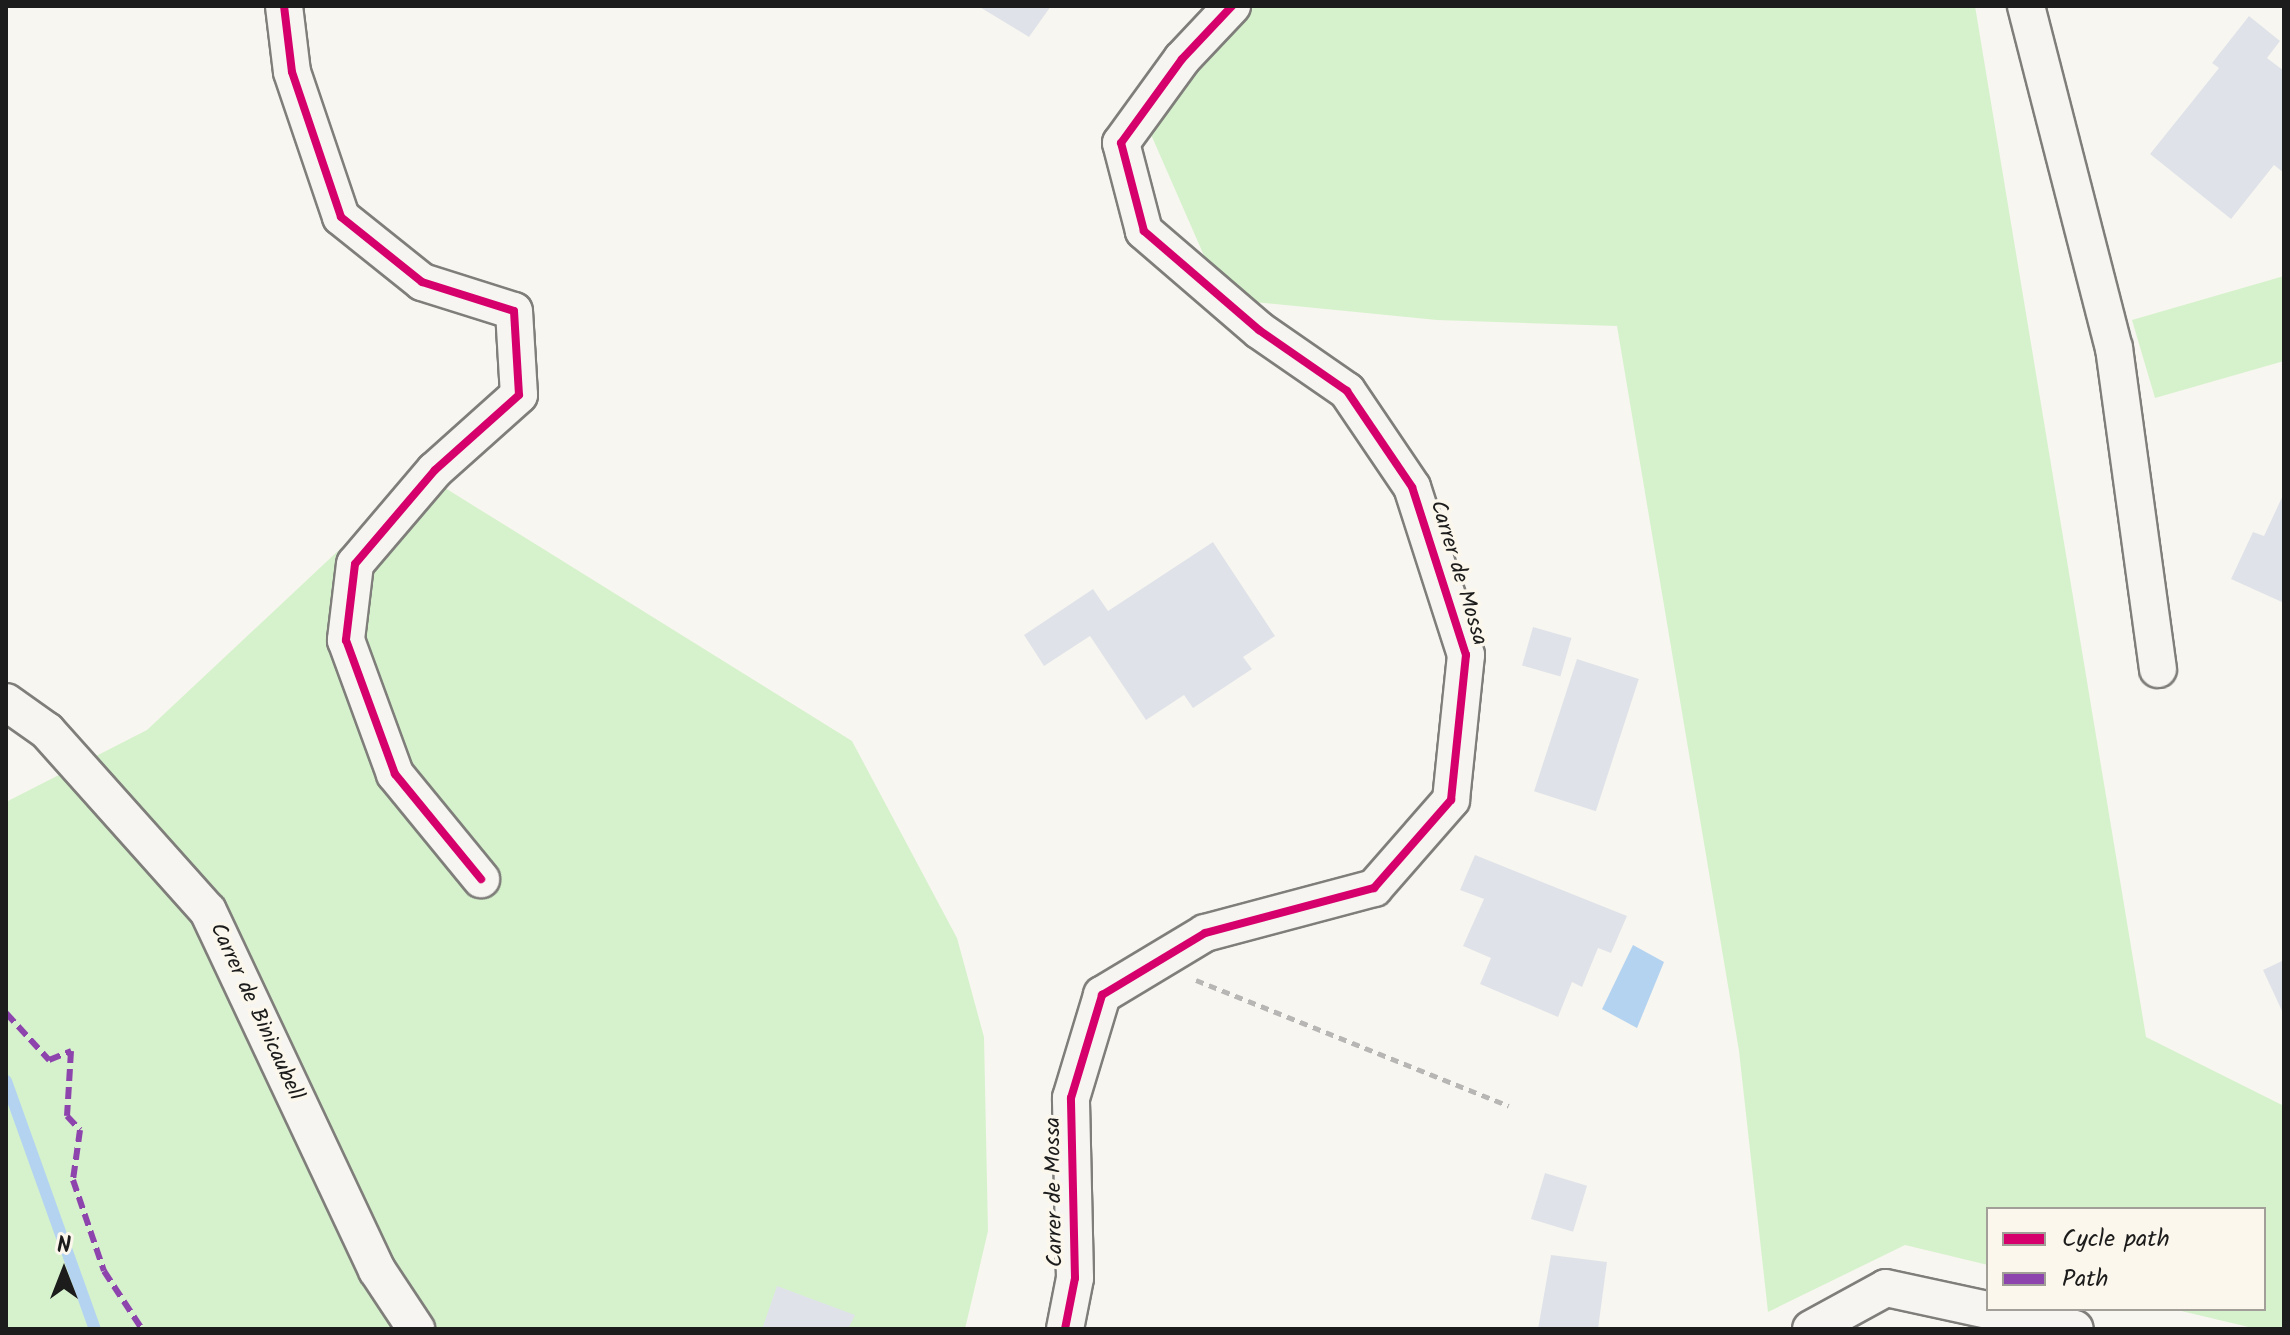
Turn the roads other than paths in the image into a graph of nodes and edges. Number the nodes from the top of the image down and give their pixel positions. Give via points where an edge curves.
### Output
1 (284, 6) edge
2 (1232, 6) edge
3 (2026, 6) edge
4 (2158, 669) dead end
5 (6, 702) edge
6 (481, 879) dead end
7 (1986, 1310) edge
8 (1992, 1311) edge
9 (416, 1329) edge
10 (1065, 1329) edge
11 (1811, 1329) edge
12 (2075, 1329) edge

1 - 6 street via 292,72 341,217 422,282 514,311 519,395 435,470 355,564 346,640 395,774
2 - 10 street, Carrer de Mossa via 1182,59 1121,143 1144,231 1259,330 1347,391 1412,487 1466,655 1451,800 1374,888 1205,933 1102,995 1071,1098 1075,1278
3 - 4 street via 2114,348
5 - 9 street, Carrer de Binicaubell via 47,731 208,911 377,1270
7 - 11 street via 1886,1288
8 - 12 street

